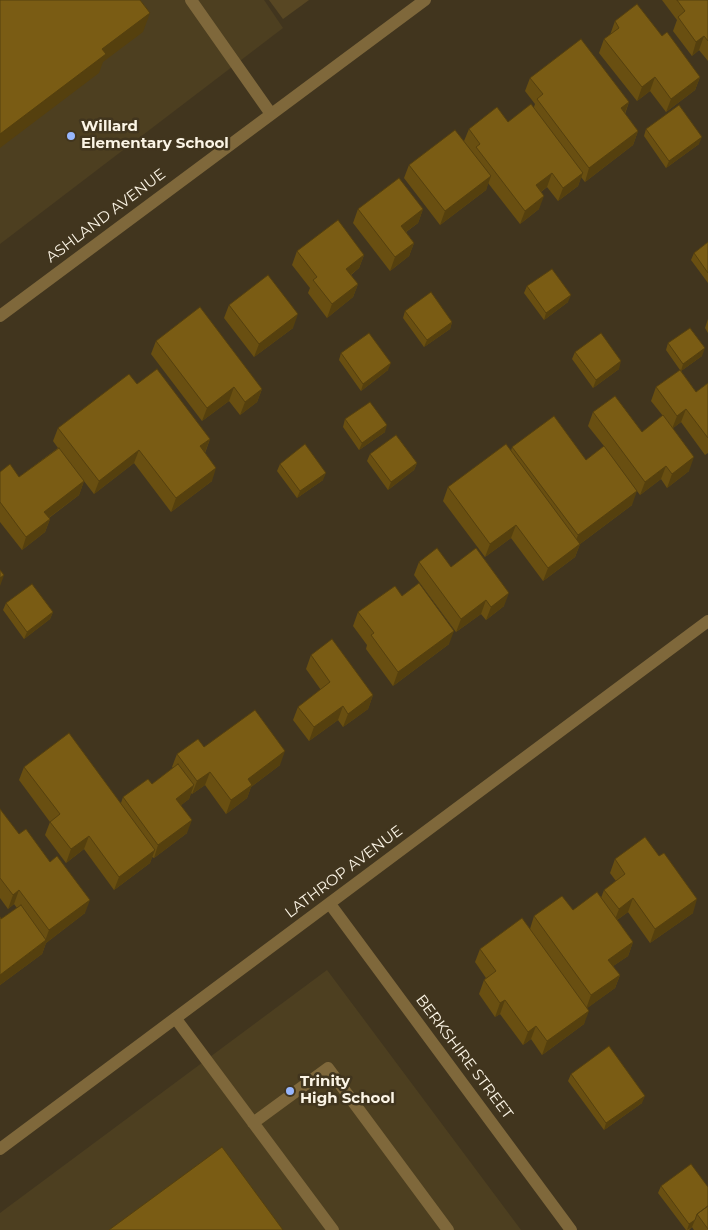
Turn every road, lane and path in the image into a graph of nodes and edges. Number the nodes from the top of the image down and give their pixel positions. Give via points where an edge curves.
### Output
1 (191, 0) edge
2 (424, 0) edge
3 (271, 114) junction
4 (0, 316) edge
5 (708, 621) edge
6 (330, 904) junction
7 (176, 1018) junction
8 (253, 1123) junction
9 (0, 1149) edge
10 (333, 1230) edge
11 (448, 1230) edge
12 (571, 1230) edge

1 - 3 street
2 - 3 street, ASHLAND AVENUE
3 - 4 street, ASHLAND AVENUE
5 - 6 street, LATHROP AVENUE
6 - 7 street, LATHROP AVENUE
6 - 12 street, BERKSHIRE STREET
7 - 8 street
7 - 9 street, LATHROP AVENUE
8 - 10 street
8 - 11 street via 328,1068

